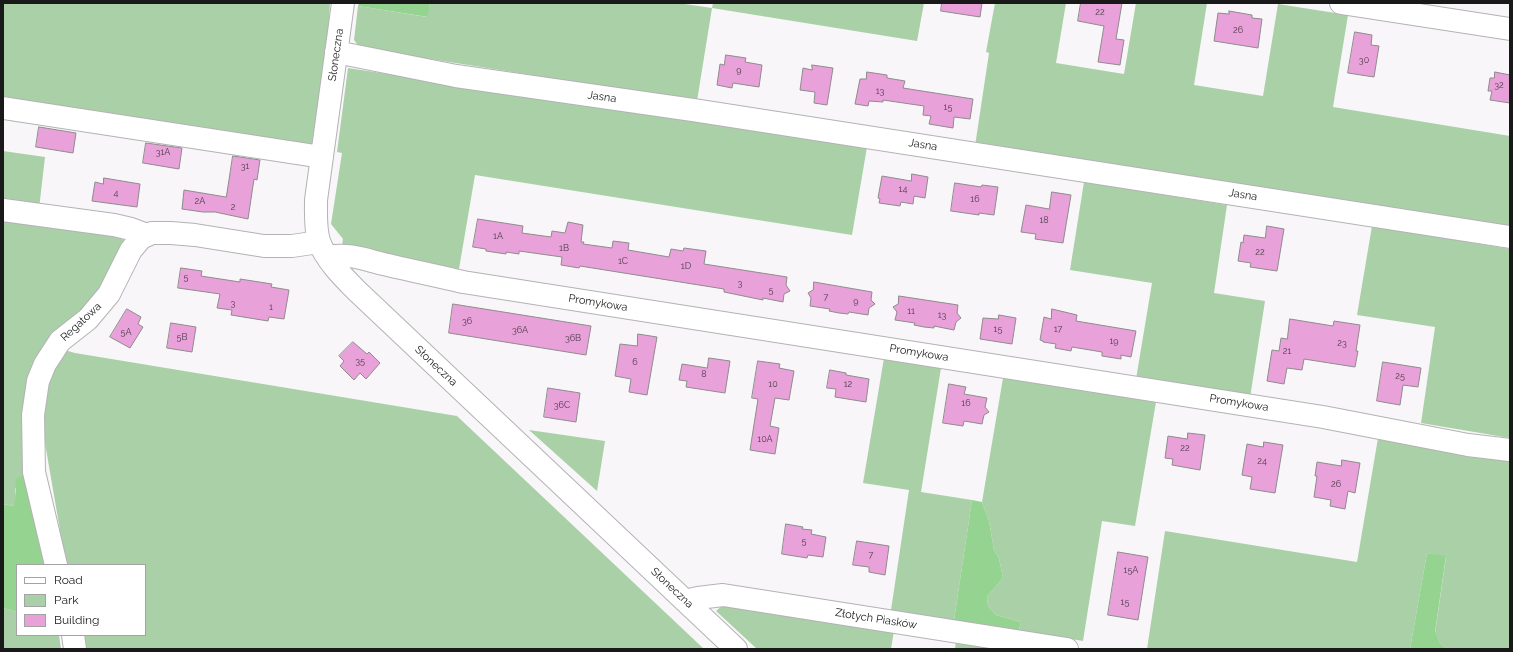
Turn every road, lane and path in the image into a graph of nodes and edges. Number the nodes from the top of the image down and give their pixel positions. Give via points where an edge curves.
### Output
1 (344, 3) edge
2 (1341, 3) edge
3 (1510, 29) edge
4 (336, 52) junction
5 (3, 108) edge
6 (322, 156) junction
7 (3, 210) edge
8 (147, 235) junction
9 (1510, 237) edge
10 (324, 249) junction
11 (1510, 450) edge
12 (56, 564) edge
13 (685, 601) junction
14 (73, 636) edge
15 (75, 649) edge
16 (736, 649) edge
17 (1067, 649) edge

1 - 4 street, Słoneczna
2 - 3 street
4 - 6 street, Słoneczna
4 - 9 street, Jasna via 456,76 693,110
5 - 6 street
6 - 10 street, Słoneczna via 316,221
7 - 8 street via 114,225
8 - 10 street via 171,233 264,246
8 - 12 street, Regatowa via 131,250 99,308 60,341 45,364 38,381 33,415 34,472
10 - 11 street, Promykowa via 463,282 1315,415 1468,445
10 - 13 street, Słoneczna via 343,278
13 - 16 street, Słoneczna
13 - 17 street, Złotych Piasków via 723,595
14 - 15 street

